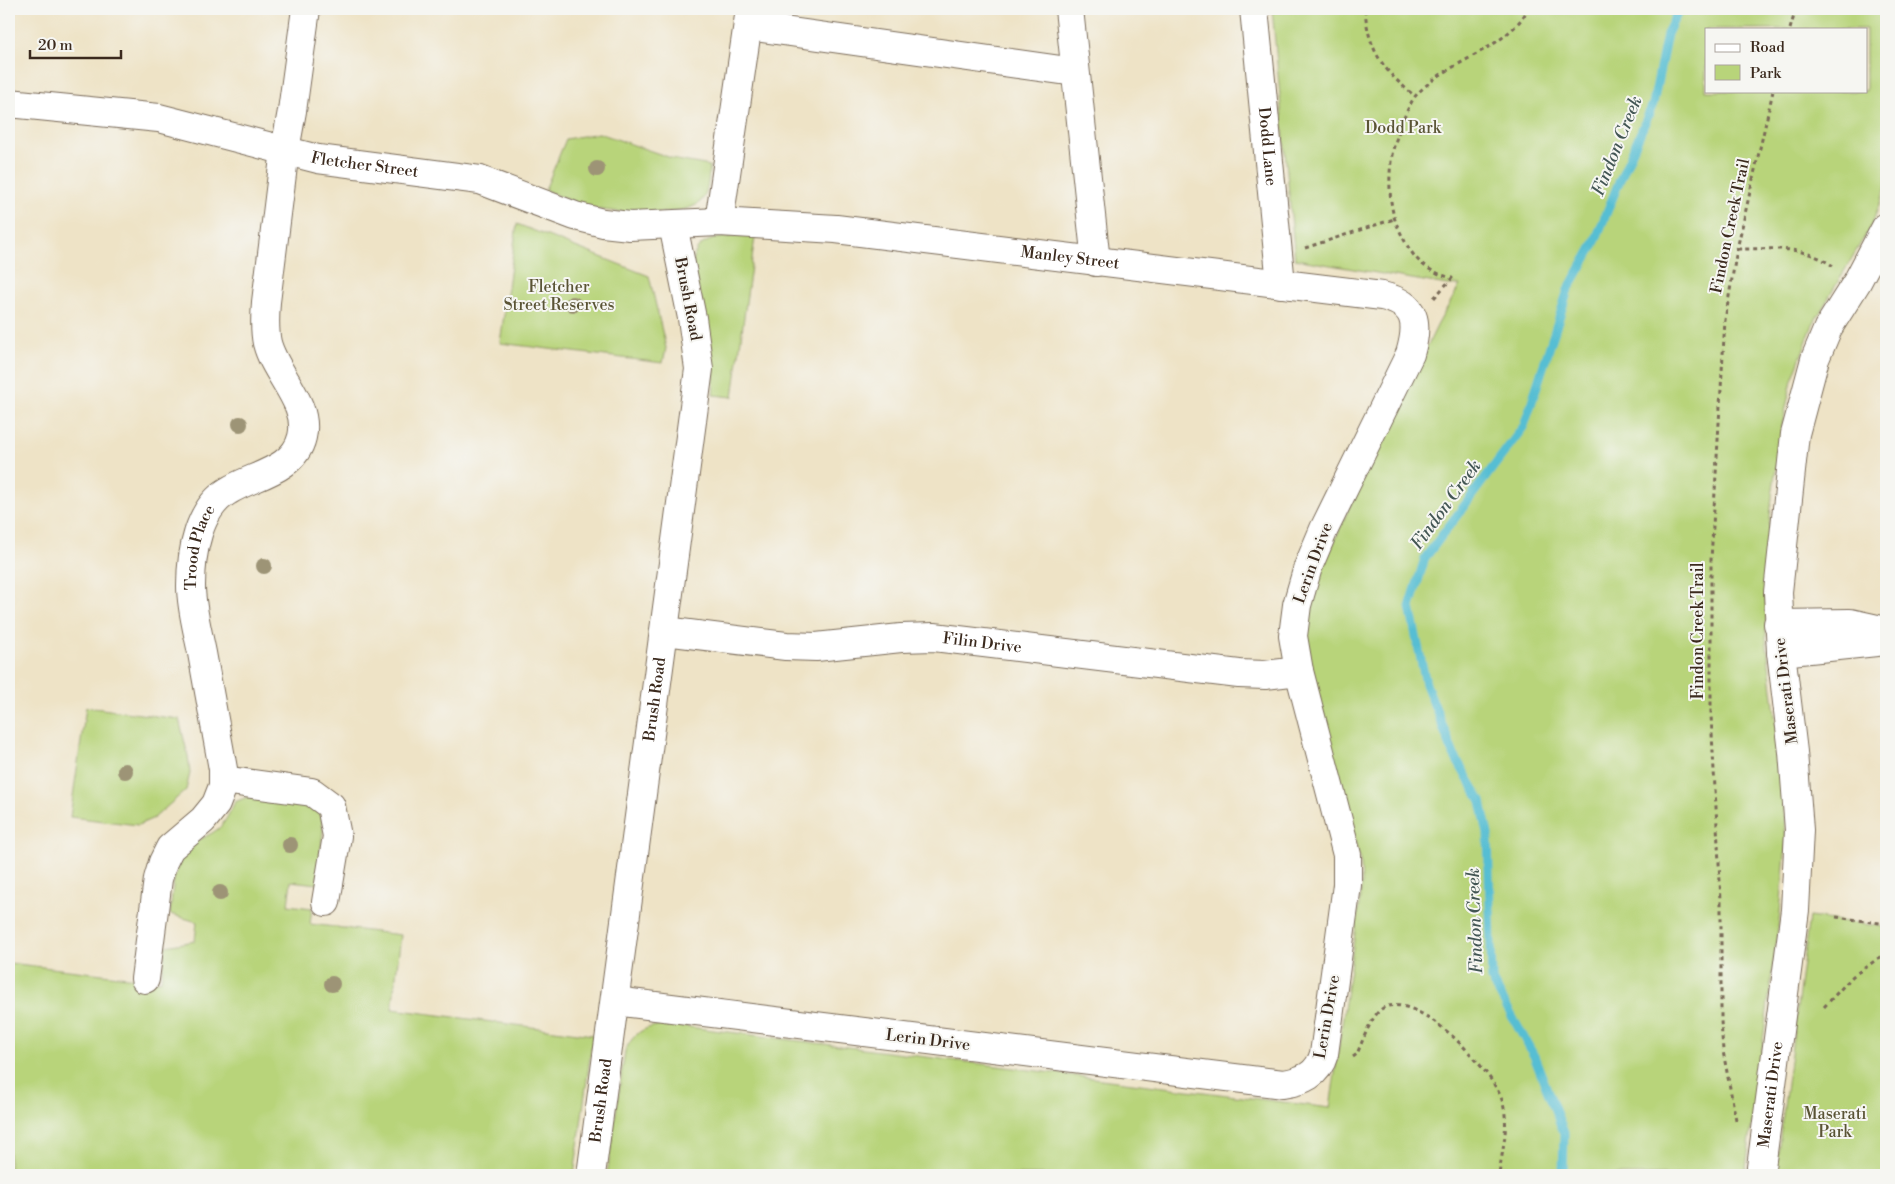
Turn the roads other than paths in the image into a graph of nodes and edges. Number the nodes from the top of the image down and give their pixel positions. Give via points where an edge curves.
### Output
1 (306, 9) edge
2 (1069, 9) edge
3 (1254, 9) edge
4 (749, 18) edge
5 (1075, 72) junction
6 (9, 103) edge
7 (285, 150) junction
8 (719, 222) junction
9 (673, 225) junction
10 (1884, 238) edge
11 (1096, 262) junction
12 (1281, 284) junction
13 (1413, 316) joint
14 (1778, 624) junction
15 (665, 630) junction
16 (1886, 631) edge
17 (1886, 641) edge
18 (1781, 652) junction
19 (1299, 671) junction
20 (223, 780) junction
21 (326, 902) dead end
22 (145, 979) dead end
23 (615, 1001) junction
24 (591, 1175) edge
25 (1760, 1175) edge

1 - 7 street, Trood Place
2 - 5 street
3 - 12 street, Dodd Lane
4 - 5 street
4 - 8 street
5 - 11 street
6 - 7 street, Fletcher Street via 160,118
7 - 9 street, Fletcher Street via 318,159 480,180 575,216 603,223
7 - 20 street, Trood Place via 265,326 267,344 302,418 302,435 299,448 286,462 237,485 216,500 204,520 192,565 191,588
8 - 9 street, Fletcher Street
8 - 11 street, Manley Street via 836,229
9 - 15 street, Brush Road via 699,369
10 - 14 street, Maserati Drive via 1828,328 1803,398 1795,434 1783,533
11 - 12 street, Manley Street
12 - 13 street, Manley Street via 1395,300 1405,305
13 - 19 street, Lerin Drive via 1416,327 1410,354 1308,567 1297,605 1293,636
14 - 16 street via 1850,623
14 - 18 street, Maserati Drive
15 - 19 street, Filin Drive via 816,647 934,637 1239,674
15 - 23 street, Brush Road
17 - 18 street
18 - 25 street, Maserati Drive via 1797,796 1798,870
19 - 23 street, Lerin Drive via 1347,855 1347,885 1322,1058 1312,1075 1282,1084
20 - 21 street via 312,792 331,806 337,836
20 - 22 street, Trood Place via 216,804 203,820 170,848 163,862
23 - 24 street, Brush Road

